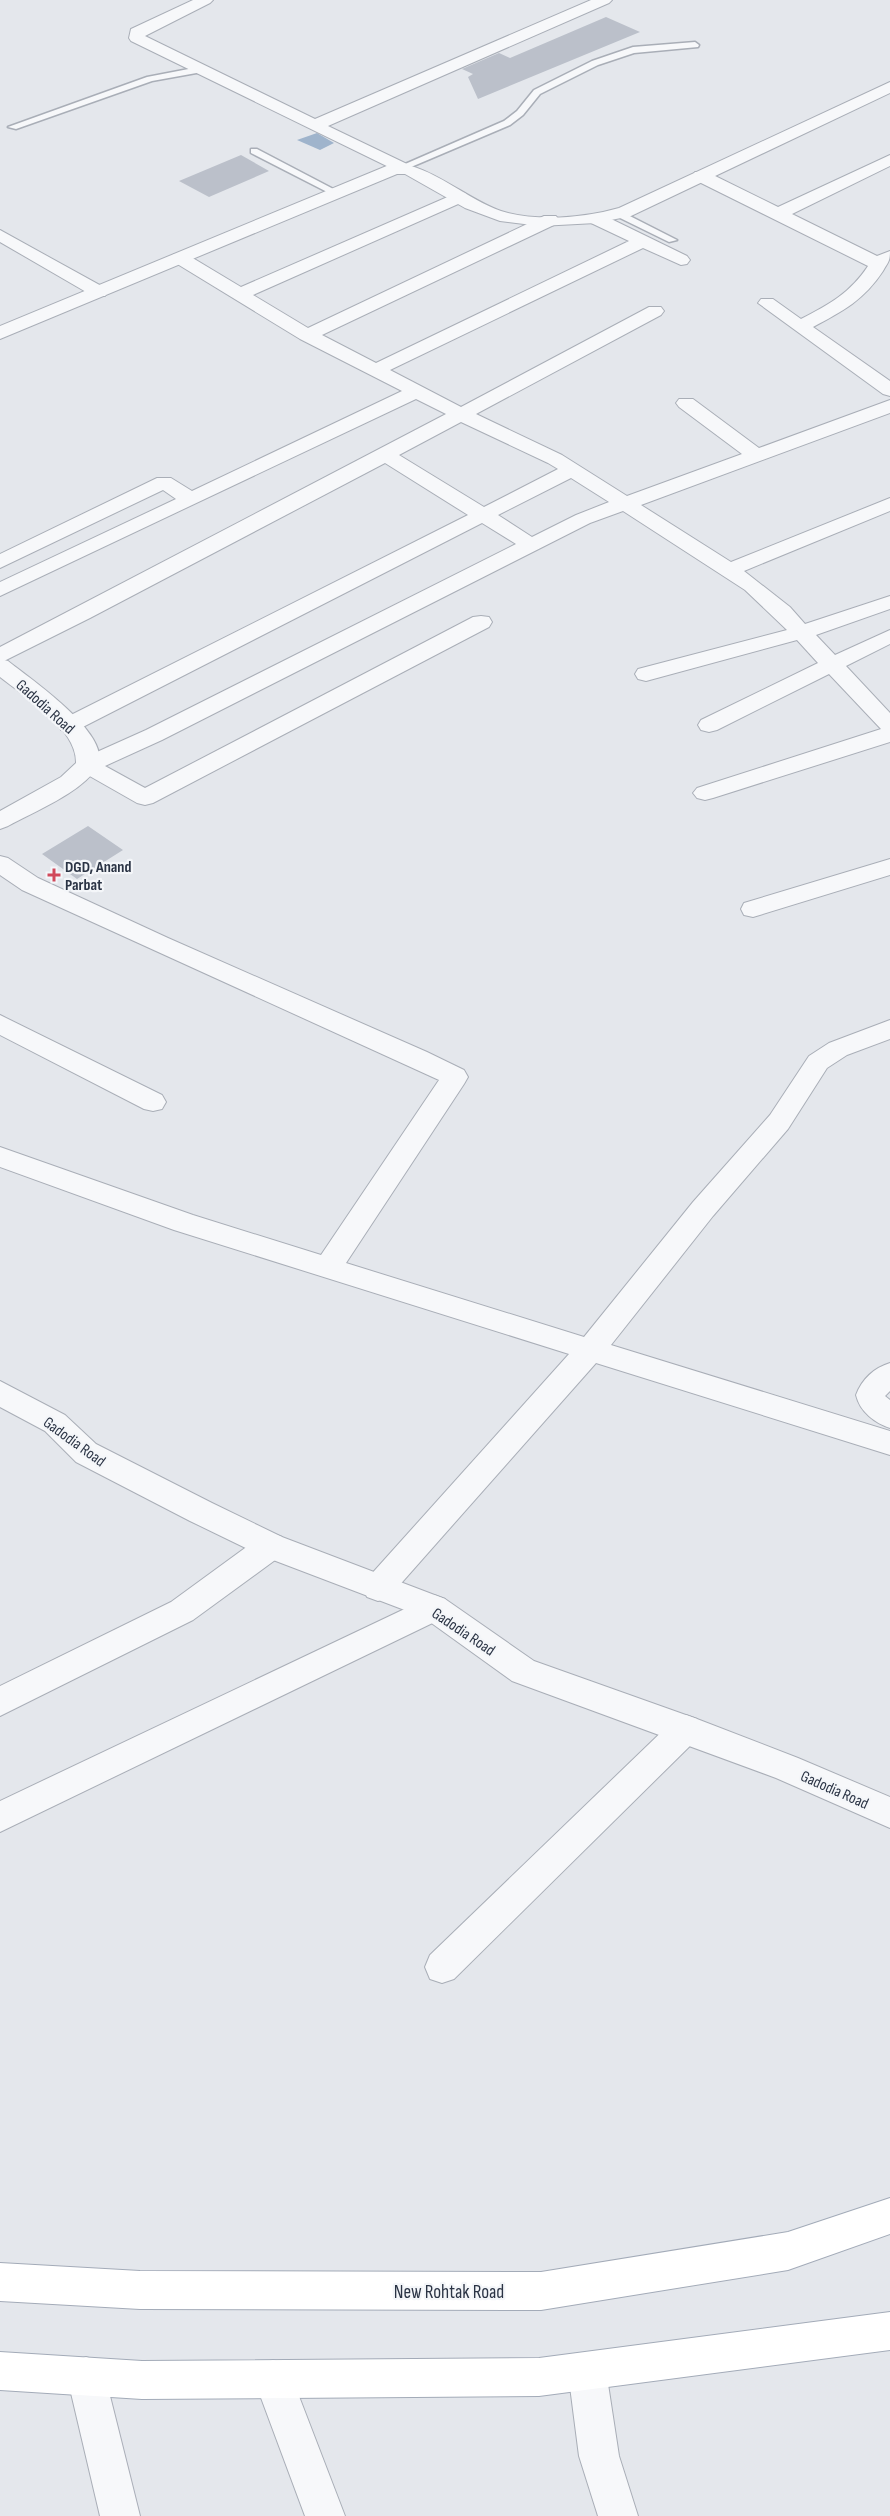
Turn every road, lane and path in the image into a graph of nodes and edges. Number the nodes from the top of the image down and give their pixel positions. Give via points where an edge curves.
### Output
1 (205, 0) edge
2 (604, 0) edge
3 (695, 45) dead end
4 (200, 70) junction
5 (890, 87) edge
6 (314, 126) junction
7 (13, 127) dead end
8 (254, 151) dead end
9 (890, 160) edge
10 (401, 168) junction
11 (701, 176) junction
12 (336, 193) junction
13 (459, 196) junction
14 (619, 214) junction
15 (778, 214) junction
16 (597, 219) junction
17 (550, 220) junction
18 (0, 234) edge
19 (672, 240) dead end
20 (643, 241) junction
21 (180, 258) junction
22 (681, 260) dead end
23 (883, 260) edge
24 (99, 292) junction
25 (240, 294) junction
26 (767, 303) dead end
27 (656, 312) dead end
28 (802, 326) junction
29 (0, 332) edge
30 (307, 335) junction
31 (374, 371) junction
32 (890, 390) edge
33 (416, 392) junction
34 (686, 403) dead end
35 (890, 406) edge
36 (460, 414) junction
37 (386, 455) junction
38 (756, 455) junction
39 (572, 470) junction
40 (188, 498) junction
41 (624, 502) junction
42 (890, 504) edge
43 (483, 515) junction
44 (530, 544) junction
45 (0, 562) edge
46 (729, 570) junction
47 (0, 590) edge
48 (890, 602) edge
49 (481, 622) dead end
50 (800, 634) junction
51 (890, 636) edge
52 (0, 656) edge
53 (830, 664) junction
54 (0, 666) edge
55 (646, 674) dead end
56 (69, 725) junction
57 (709, 725) dead end
58 (890, 726) edge
59 (890, 734) edge
60 (88, 765) junction
61 (704, 793) dead end
62 (0, 821) edge
63 (0, 864) edge
64 (890, 867) edge
65 (752, 909) dead end
66 (0, 1024) edge
67 (890, 1029) edge
68 (153, 1102) dead end
69 (0, 1157) edge
70 (327, 1269) junction
71 (590, 1350) junction
72 (890, 1374) edge
73 (0, 1393) edge
74 (890, 1416) edge
75 (890, 1443) edge
76 (271, 1546) junction
77 (378, 1588) junction
78 (434, 1608) junction
79 (0, 1702) edge
80 (686, 1729) junction
81 (890, 1813) edge
82 (0, 1817) edge
83 (442, 1967) dead end
84 (890, 2216) edge
85 (0, 2282) edge
86 (890, 2331) edge
87 (0, 2371) edge
88 (587, 2371) junction
89 (86, 2376) junction
90 (273, 2379) junction
91 (120, 2516) edge
92 (325, 2516) edge
93 (618, 2516) edge

1 - 4 street via 137,32 137,38 146,44
2 - 6 street
3 - 10 lane via 633,50 596,64 537,92 507,123
4 - 6 street
4 - 7 lane via 150,79
5 - 11 street
6 - 10 street
8 - 12 lane
9 - 15 street
10 - 12 street
10 - 13 street
11 - 14 street
11 - 15 street
12 - 21 street
13 - 17 street via 502,217
13 - 25 street
14 - 16 street
14 - 19 lane
15 - 23 street
16 - 17 street
16 - 20 street
17 - 30 street
18 - 24 street
20 - 22 street
20 - 31 street
21 - 24 street
21 - 25 street
23 - 28 street via 862,288 843,303
24 - 29 street
25 - 30 street
26 - 28 street
27 - 36 street
28 - 32 street
30 - 31 street
31 - 33 street
33 - 36 street
33 - 40 street
34 - 38 street
35 - 38 street
36 - 37 street
36 - 39 street via 534,447
37 - 43 street
37 - 52 street
38 - 41 street
39 - 41 street
39 - 43 street
40 - 45 street via 164,482
40 - 47 street
41 - 44 street
41 - 46 street
42 - 46 street
43 - 44 street
43 - 56 street
44 - 60 street via 154,735
46 - 50 street via 782,612
48 - 50 street
49 - 60 street via 145,798
50 - 53 street
50 - 55 street
51 - 53 street
53 - 57 street
53 - 58 street
54 - 56 street, Gadodia Road
56 - 60 street, Gadodia Road via 85,745
59 - 61 street
60 - 62 street via 69,782
63 - 70 street via 30,884 418,1058 455,1078
64 - 65 street
66 - 68 street
67 - 71 street via 838,1049 818,1062 779,1122 697,1217
69 - 70 street via 184,1223
70 - 71 street
71 - 75 street
71 - 77 street
72 - 74 street via 870,1394 873,1404
73 - 76 street, Gadodia Road via 55,1423 86,1453
76 - 77 street, Gadodia Road
76 - 79 street via 182,1611
77 - 78 street, Gadodia Road
78 - 80 street, Gadodia Road via 523,1672
78 - 82 street
80 - 81 street, Gadodia Road
80 - 83 street
84 - 85 main road, New Rohtak Road via 788,2251 541,2291 140,2290
86 - 88 main road
87 - 89 main road
88 - 90 main road via 539,2377
88 - 93 street via 599,2456
89 - 90 main road via 142,2380
89 - 91 street
90 - 92 street

